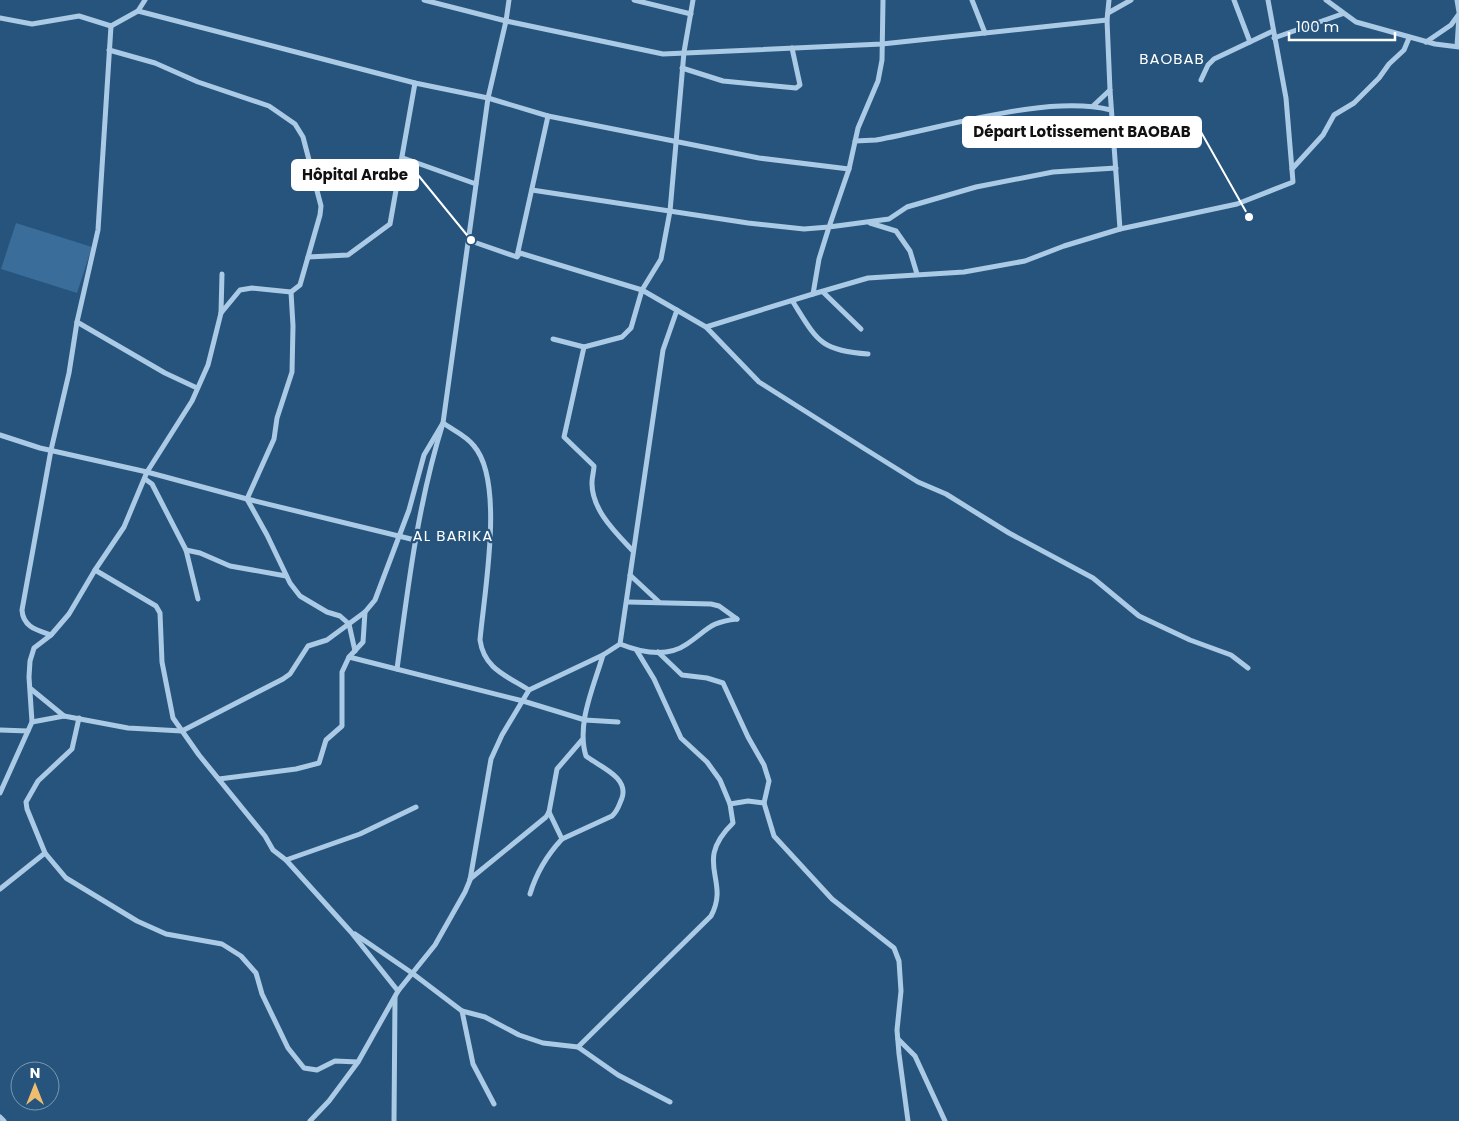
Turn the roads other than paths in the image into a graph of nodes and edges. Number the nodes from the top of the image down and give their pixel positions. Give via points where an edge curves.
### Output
1 (145, 0) edge
2 (424, 0) edge
3 (509, 0) edge
4 (634, 0) edge
5 (693, 0) edge
6 (883, 0) edge
7 (972, 0) edge
8 (1109, 0) edge
9 (1131, 0) edge
10 (1234, 0) edge
11 (1268, 0) edge
12 (1326, 0) edge
13 (1457, 0) edge
14 (138, 11) junction
15 (1108, 13) junction
16 (691, 14) junction
17 (1342, 14) junction
18 (1459, 14) edge
19 (0, 18) edge
20 (1107, 20) junction
21 (506, 21) junction
22 (111, 26) junction
23 (1273, 31) junction
24 (986, 33) junction
25 (1274, 38) junction
26 (1409, 38) junction
27 (1250, 42) junction
28 (1426, 42) junction
29 (882, 44) junction
30 (1458, 46) edge
31 (792, 48) junction
32 (109, 50) junction
33 (684, 52) junction
34 (682, 68) junction
35 (1201, 80) dead end
36 (415, 83) junction
37 (1110, 90) junction
38 (488, 98) junction
39 (1093, 106) junction
40 (1111, 110) junction
41 (548, 116) junction
42 (676, 140) junction
43 (855, 141) junction
44 (402, 158) junction
45 (1116, 168) junction
46 (1292, 168) junction
47 (849, 169) junction
48 (476, 184) junction
49 (532, 190) junction
50 (670, 211) junction
51 (867, 222) junction
52 (829, 227) junction
53 (1120, 229) junction
54 (468, 240) junction
55 (308, 257) junction
56 (517, 257) junction
57 (222, 274) dead end
58 (916, 274) junction
59 (642, 290) junction
60 (291, 292) junction
61 (823, 292) junction
62 (813, 294) junction
63 (793, 302) junction
64 (677, 310) junction
65 (221, 313) junction
66 (76, 322) junction
67 (706, 327) junction
68 (861, 329) dead end
69 (553, 339) dead end
70 (584, 347) junction
71 (868, 354) dead end
72 (197, 388) junction
73 (443, 423) junction
74 (0, 435) edge
75 (51, 450) junction
76 (147, 472) junction
77 (145, 479) junction
78 (247, 499) junction
79 (400, 537) junction
80 (415, 540) junction
81 (186, 550) junction
82 (632, 550) junction
83 (95, 570) junction
84 (286, 576) junction
85 (630, 576) junction
86 (198, 599) dead end
87 (628, 602) junction
88 (659, 602) junction
89 (365, 612) junction
90 (349, 624) junction
91 (51, 635) junction
92 (620, 644) junction
93 (355, 651) junction
94 (636, 651) junction
95 (658, 652) junction
96 (603, 655) junction
97 (349, 657) junction
98 (1248, 668) dead end
99 (397, 669) junction
100 (31, 688) junction
101 (529, 690) junction
102 (523, 701) junction
103 (64, 716) junction
104 (79, 718) junction
105 (584, 720) junction
106 (32, 722) junction
107 (618, 722) dead end
108 (0, 730) edge
109 (28, 731) junction
110 (182, 731) junction
111 (582, 740) junction
112 (219, 778) junction
113 (0, 793) edge
114 (764, 803) junction
115 (730, 804) junction
116 (416, 807) dead end
117 (549, 812) junction
118 (562, 839) junction
119 (45, 853) junction
120 (286, 860) junction
121 (470, 880) junction
122 (0, 889) edge
123 (530, 894) dead end
124 (352, 932) junction
125 (412, 973) junction
126 (397, 994) junction
127 (462, 1011) junction
128 (898, 1039) junction
129 (578, 1047) junction
130 (358, 1062) junction
131 (670, 1102) dead end
132 (494, 1104) dead end
133 (0, 1117) edge
134 (4, 1121) edge
135 (310, 1121) edge
136 (394, 1121) edge
137 (908, 1121) edge
138 (945, 1121) edge

1 - 14 street
2 - 21 street
3 - 21 street
4 - 16 street
5 - 16 street
6 - 29 street
7 - 24 street
8 - 15 street
9 - 15 street
10 - 27 street
11 - 23 street
12 - 17 street
13 - 18 street
14 - 22 street
14 - 36 street
15 - 20 street
16 - 33 street
17 - 25 street
17 - 26 street via 1356,22
18 - 28 street via 1451,25
18 - 30 street
19 - 22 street via 32,24 80,16
20 - 24 street
20 - 37 street
21 - 33 street via 651,53
21 - 38 street
22 - 32 street
23 - 25 street
23 - 27 street
24 - 29 street
25 - 46 street via 1287,104
26 - 28 street
26 - 46 street via 1404,50 1379,78 1354,103 1334,115 1323,135
27 - 35 street via 1214,59
28 - 30 street
29 - 31 street
29 - 43 street via 878,81
31 - 33 street
31 - 34 street via 800,85 796,88 723,81
32 - 55 street via 156,63 198,82 269,106 295,124 303,138 320,206
32 - 66 street via 98,230
33 - 34 street
34 - 42 street
36 - 38 street
36 - 44 street
37 - 39 street
37 - 40 street
38 - 41 street
38 - 48 street
39 - 40 street
39 - 43 street via 1037,108 881,139
40 - 45 street
41 - 42 street
41 - 49 street
42 - 47 street via 759,158
42 - 50 street
43 - 47 street
44 - 48 street
44 - 55 street via 392,218 386,228 348,256
45 - 51 street via 1053,172 976,188 907,207 889,219
45 - 53 street
46 - 53 street via 1293,182 1237,204
47 - 52 street
48 - 54 street
49 - 50 street
49 - 56 street
50 - 52 street via 777,227
50 - 59 street via 664,250
51 - 52 street
51 - 58 street via 896,231 910,251
52 - 62 street
53 - 58 street via 1025,261 964,272
54 - 56 street
54 - 73 street
55 - 60 street via 300,285
56 - 59 street via 520,253
57 - 65 street
58 - 61 street via 868,278
59 - 64 street
59 - 70 street via 631,328 622,337
60 - 65 street via 240,290
60 - 78 street via 292,372 277,418 274,439
61 - 62 street
61 - 68 street
62 - 63 street
63 - 67 street
63 - 71 street via 813,333 831,349
64 - 67 street
64 - 82 street via 663,350
65 - 72 street via 208,365
66 - 72 street
66 - 75 street via 70,373
67 - 98 street via 760,382 857,444 918,482 946,494 1093,578 1139,616 1190,640 1231,654
69 - 70 street
70 - 82 street via 564,437 594,466 592,483 598,508
72 - 76 street
73 - 79 street via 424,455
73 - 80 street via 430,465
73 - 101 street via 474,445 482,457 488,479 491,525 481,651 490,665
74 - 75 street
75 - 76 street
75 - 91 street via 22,610 24,621 30,627
76 - 77 street
76 - 78 street
77 - 81 street via 152,484
77 - 83 street via 124,527
78 - 79 street
78 - 84 street via 268,534
79 - 80 street
79 - 89 street via 375,600
80 - 99 street
81 - 84 street via 230,566
81 - 86 street
82 - 85 street
83 - 91 street
83 - 110 street via 149,601 160,614 166,688 173,718
84 - 90 street via 300,596
85 - 87 street
85 - 88 street
87 - 88 street
87 - 92 street
88 - 95 street via 711,604 737,619 710,625 684,646
89 - 90 street
89 - 93 street via 363,642
90 - 93 street
90 - 110 street via 326,640 308,646 284,679
91 - 100 street via 34,648 30,661
92 - 94 street
92 - 96 street
93 - 97 street
94 - 95 street
94 - 115 street via 654,679 681,738 708,762
95 - 114 street via 682,675 722,683 764,765 769,781
96 - 101 street
96 - 105 street
97 - 99 street
97 - 112 street via 342,672 342,726 326,740 318,763 296,769
99 - 102 street
100 - 103 street
100 - 106 street
101 - 102 street
102 - 105 street
102 - 121 street via 491,759
103 - 104 street
103 - 106 street
104 - 110 street via 128,728
104 - 119 street via 72,749 38,781 26,802 26,810
105 - 107 street
105 - 111 street
106 - 109 street
108 - 109 street
109 - 113 street
110 - 112 street
111 - 117 street via 559,766
111 - 118 street via 586,756 621,782 624,792 618,811 612,816
112 - 120 street via 273,850
114 - 115 street
114 - 128 street via 774,836 832,899 894,948 899,961 901,991
115 - 129 street via 733,823 723,833 713,853 717,903 711,916
116 - 120 street via 360,834
117 - 118 street
117 - 121 street
118 - 123 street via 540,869
119 - 122 street
119 - 130 street via 66,878 131,918 166,934 222,944 241,956 256,972 262,994 288,1048 304,1068 310,1071 336,1061
120 - 124 street
121 - 125 street via 435,945
124 - 125 street
124 - 126 street
125 - 126 street
125 - 127 street
126 - 130 street
126 - 136 street
127 - 129 street via 485,1016 535,1040
127 - 132 street via 471,1059
128 - 137 street
128 - 138 street via 915,1056
129 - 131 street via 618,1075
130 - 135 street
133 - 134 street

